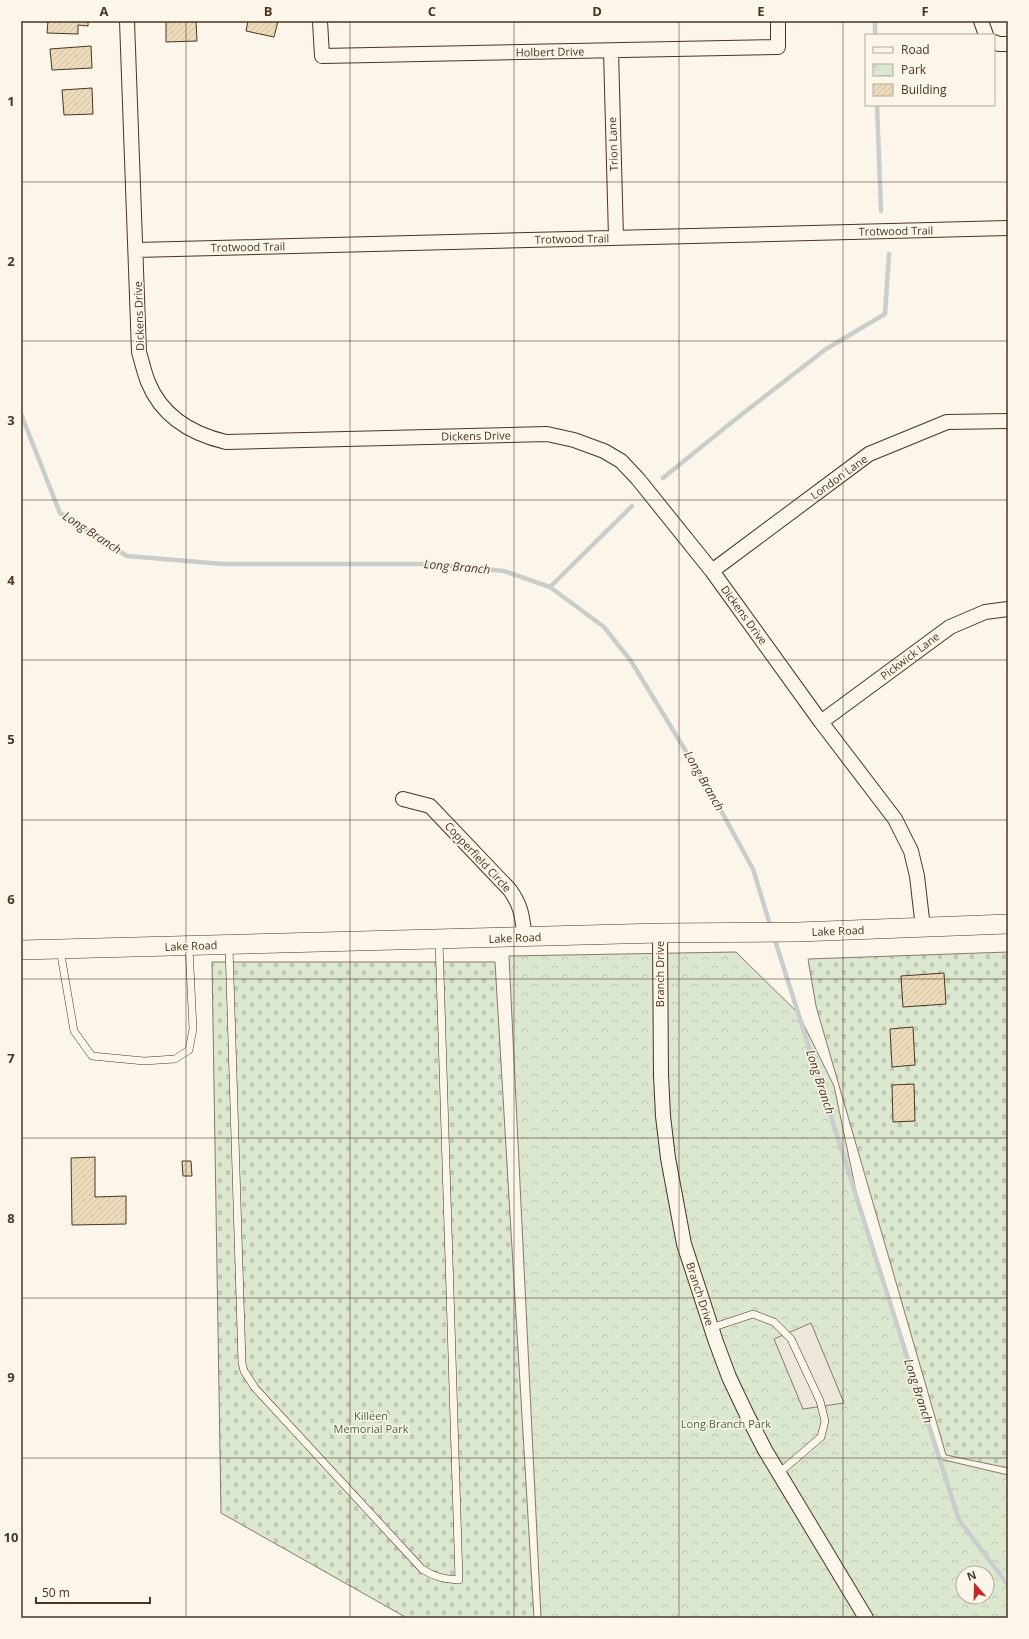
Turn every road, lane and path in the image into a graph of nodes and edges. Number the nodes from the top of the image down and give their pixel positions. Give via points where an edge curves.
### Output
1 (127, 21) edge
2 (320, 21) edge
3 (778, 21) edge
4 (995, 41) edge
5 (1008, 44) edge
6 (611, 51) junction
7 (1008, 228) edge
8 (616, 238) junction
9 (136, 250) junction
10 (1008, 421) edge
11 (712, 571) junction
12 (1008, 609) edge
13 (821, 722) junction
14 (403, 799) dead end
15 (1008, 924) edge
16 (923, 928) junction
17 (660, 933) junction
18 (525, 938) junction
19 (439, 940) junction
20 (229, 944) junction
21 (189, 946) junction
22 (60, 949) junction
23 (21, 950) edge
24 (711, 1328) junction
25 (779, 1473) junction
26 (866, 1618) edge

1 - 9 street, Dickens Drive
2 - 6 street, Holbert Drive via 322,56
3 - 6 street, Holbert Drive via 778,47
4 - 5 street via 999,44
6 - 8 street, Trion Lane
7 - 8 street, Trotwood Trail
8 - 9 street, Trotwood Trail
9 - 11 street, Dickens Drive via 139,352 148,382 164,410 184,425 206,437 226,442 547,434 574,440 604,451 620,461 638,479
10 - 11 street, London Lane via 947,422 869,454
11 - 13 street, Dickens Drive
12 - 13 street, Pickwick Lane via 985,612 950,627
13 - 16 street, Dickens Drive via 895,819 911,851 917,876
14 - 18 street, Copperfield Circle via 430,806 510,890 519,902
15 - 16 street, Lake Road
16 - 17 street, Lake Road
17 - 18 street, Lake Road
17 - 24 street, Branch Drive via 661,1075 668,1158 684,1244
18 - 19 street, Lake Road
19 - 20 street, Lake Road
19 - 20 lane via 459,1580 437,1577 422,1569 255,1388 244,1371
20 - 21 street, Lake Road
21 - 22 street, Lake Road
21 - 22 lane via 193,1029 189,1050 175,1059 144,1061 92,1056 84,1046 74,1031
22 - 23 street, Lake Road
24 - 25 street, Branch Drive via 746,1415
24 - 25 lane via 753,1314 774,1322 792,1339 820,1401 825,1422 821,1437
25 - 26 street, Branch Drive

